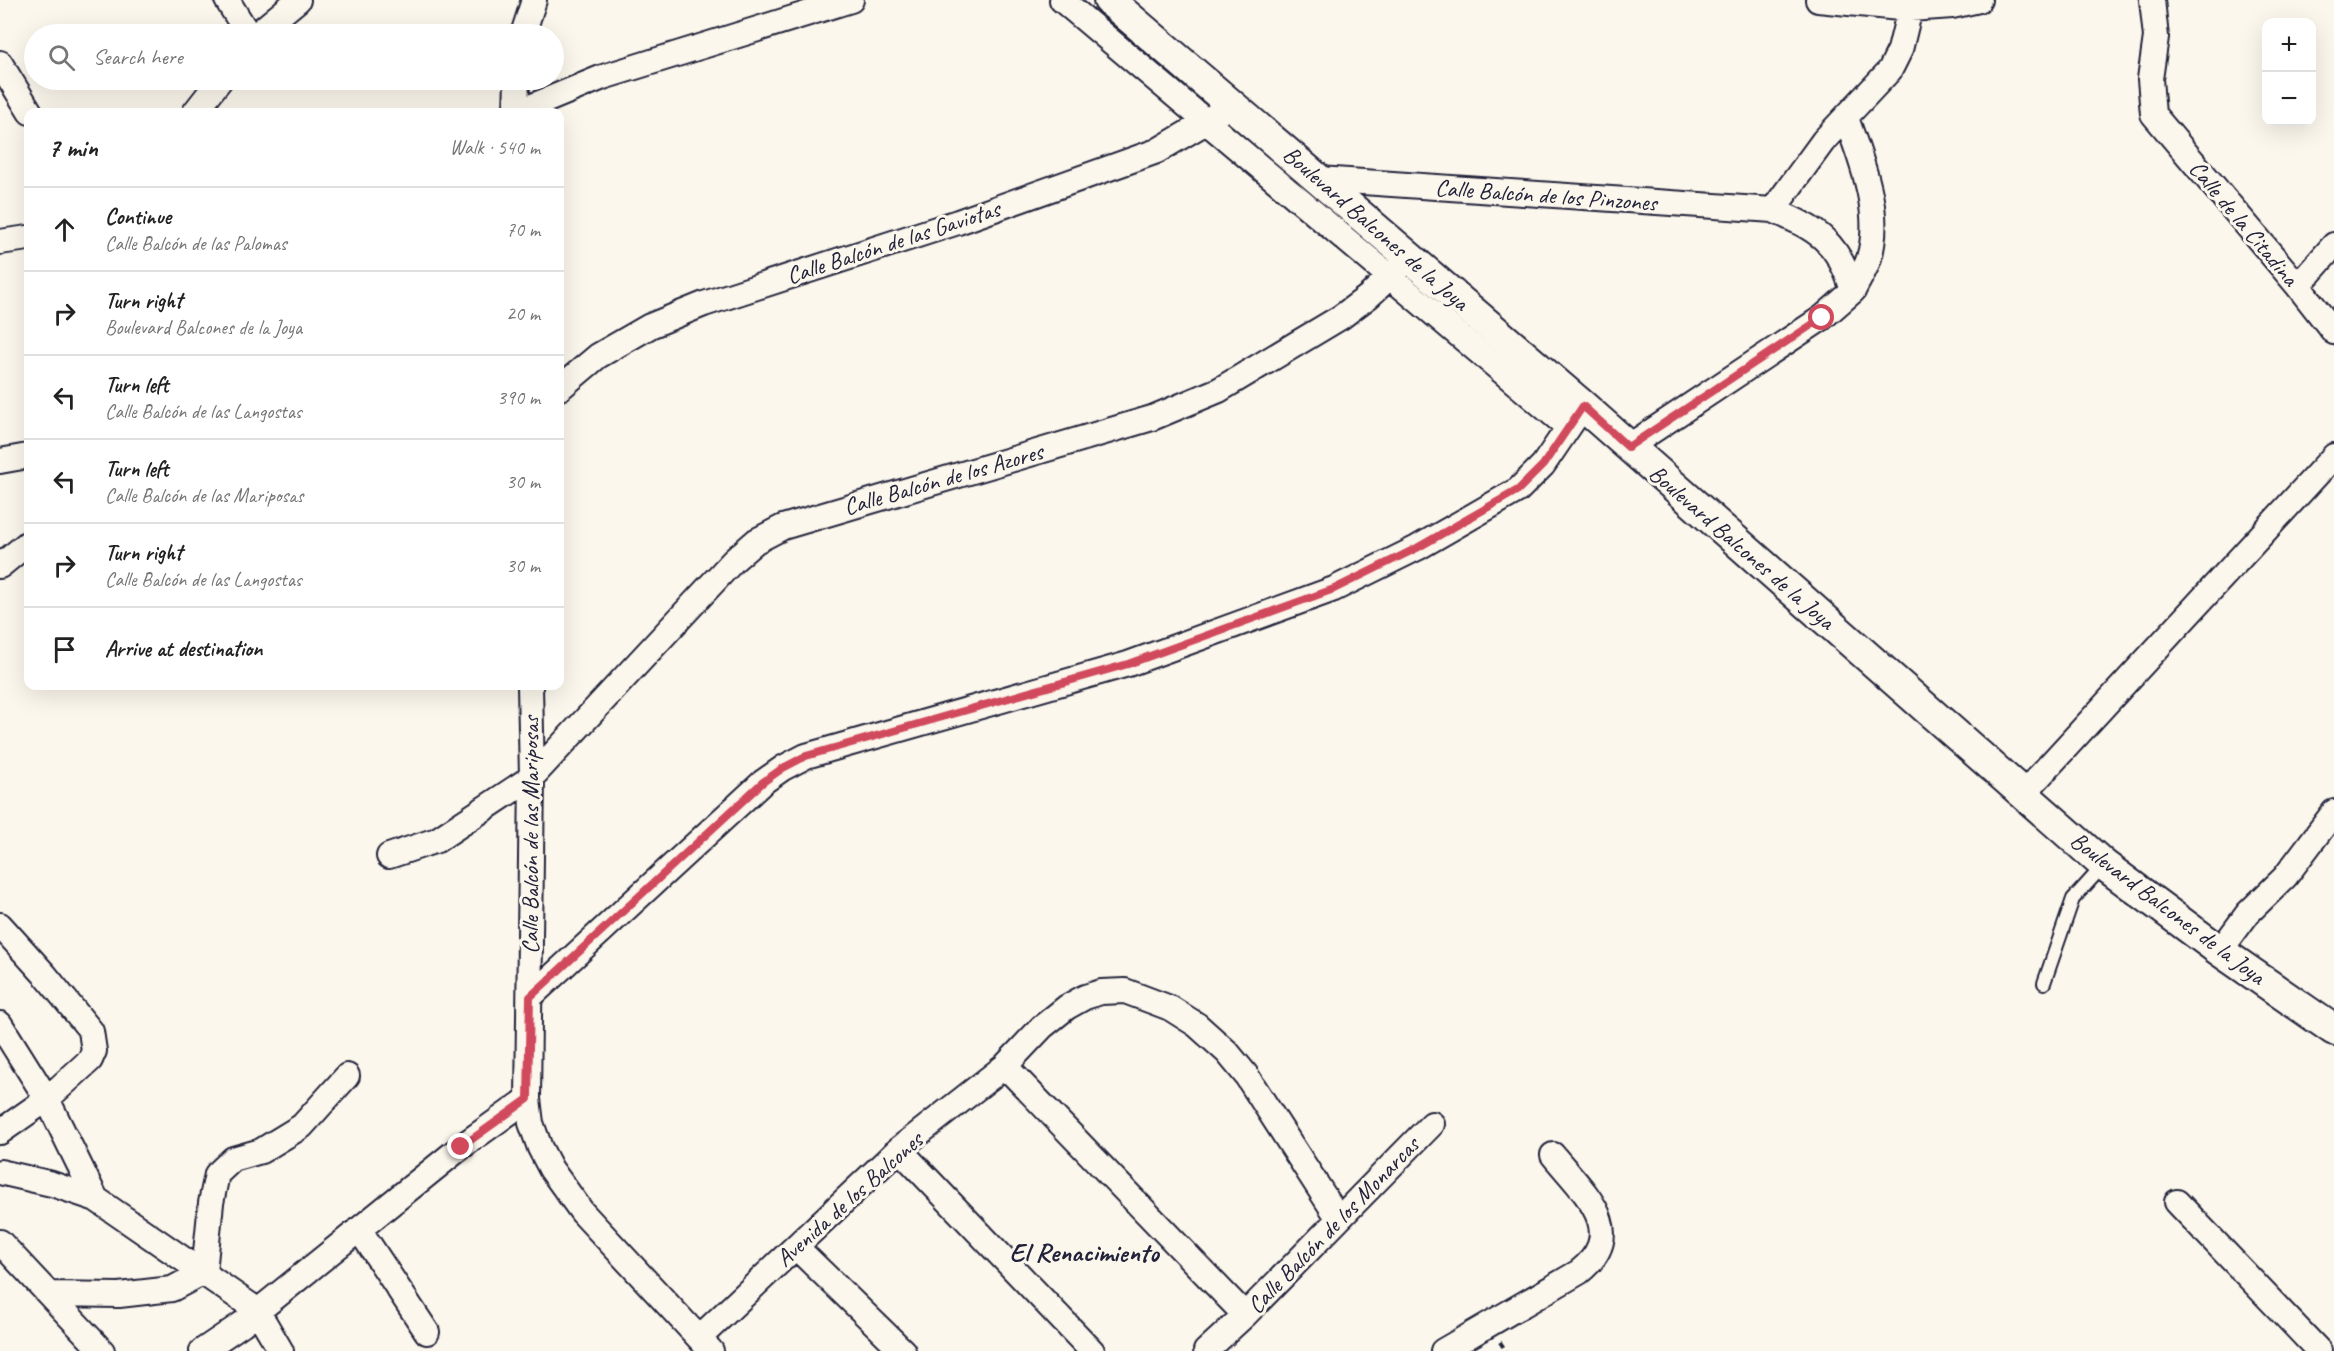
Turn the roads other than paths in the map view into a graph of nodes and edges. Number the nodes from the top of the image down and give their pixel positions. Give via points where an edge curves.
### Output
1 (227, 0) edge
2 (298, 0) edge
3 (534, 0) edge
4 (794, 0) edge
5 (851, 0) edge
6 (1062, 0) edge
7 (1109, 0) edge
8 (1818, 0) edge
9 (1979, 0) edge
10 (2152, 0) edge
11 (1910, 9) junction
12 (779, 22) junction
13 (242, 24) edge
14 (269, 24) edge
15 (526, 24) edge
16 (0, 63) edge
17 (212, 90) edge
18 (517, 90) edge
19 (1231, 104) junction
20 (28, 108) edge
21 (198, 108) edge
22 (517, 108) edge
23 (527, 108) edge
24 (1845, 118) junction
25 (1206, 122) junction
26 (1318, 179) junction
27 (1773, 210) junction
28 (24, 239) edge
29 (0, 242) edge
30 (2334, 244) edge
31 (1410, 258) junction
32 (1390, 279) junction
33 (2298, 286) junction
34 (1853, 291) junction
35 (2334, 332) edge
36 (564, 385) edge
37 (1575, 417) junction
38 (1628, 447) junction
39 (24, 457) edge
40 (0, 461) edge
41 (2331, 467) edge
42 (24, 546) edge
43 (0, 566) edge
44 (530, 690) edge
45 (532, 777) junction
46 (2023, 794) junction
47 (2334, 812) edge
48 (389, 856) dead end
49 (2104, 865) junction
50 (0, 925) edge
51 (2220, 951) junction
52 (2044, 982) dead end
53 (530, 997) junction
54 (0, 1024) edge
55 (2334, 1030) edge
56 (1005, 1066) junction
57 (347, 1076) dead end
58 (47, 1099) junction
59 (528, 1099) junction
60 (1432, 1124) dead end
61 (0, 1132) edge
62 (899, 1149) junction
63 (1553, 1155) dead end
64 (0, 1172) edge
65 (96, 1199) junction
66 (2177, 1202) dead end
67 (1339, 1219) junction
68 (359, 1229) junction
69 (0, 1242) edge
70 (796, 1246) junction
71 (204, 1272) junction
72 (49, 1294) junction
73 (257, 1310) junction
74 (1245, 1315) junction
75 (428, 1332) dead end
76 (705, 1345) edge
77 (102, 1351) edge
78 (202, 1351) edge
79 (281, 1351) edge
80 (903, 1351) edge
81 (1092, 1351) edge
82 (1206, 1351) edge
83 (1443, 1351) edge
84 (2319, 1351) edge

1 - 13 street
2 - 14 street
3 - 15 street
4 - 12 street
5 - 12 street
6 - 25 street, Boulevard Balcones de la Joya
7 - 19 street, Boulevard Balcones de la Joya
8 - 11 street
9 - 11 street
10 - 33 street, Calle de la Citadina via 2156,38 2150,79 2153,114
11 - 24 street via 1900,50 1890,70
12 - 23 street via 603,77
16 - 20 street
17 - 21 street
18 - 22 street
19 - 25 street, Calle Balcón de las Gaviotas
19 - 26 street, Boulevard Balcones de la Joya
24 - 27 street
24 - 34 street via 1860,156 1874,235 1869,259
25 - 32 street, Boulevard Balcones de la Joya
25 - 36 street, Calle Balcón de las Gaviotas via 1157,151 958,222 704,304 650,326 598,356
26 - 27 street, Calle Balcón de los Pinzones
26 - 31 street, Boulevard Balcones de la Joya
27 - 34 street via 1824,236 1847,271
28 - 29 street
30 - 33 street
31 - 32 street, Calle Balcón de los Azores
31 - 37 street, Boulevard Balcones de la Joya
32 - 37 street, Boulevard Balcones de la Joya
32 - 45 street, Calle Balcón de los Azores via 1341,317 1219,390 1152,418 783,527 756,541
33 - 35 street, Calle de la Citadina
34 - 38 street via 1822,318
37 - 38 street, Boulevard Balcones de la Joya
37 - 53 street via 1543,465 1518,490 1334,589 1128,664 806,756 783,768 763,782
38 - 46 street, Boulevard Balcones de la Joya
39 - 40 street
41 - 46 street
42 - 43 street
44 - 45 street, Calle Balcón de las Mariposas
45 - 48 street, Calle Balcón de los Azores via 437,840
45 - 53 street, Calle Balcón de las Mariposas
46 - 49 street, Boulevard Balcones de la Joya
47 - 51 street
49 - 51 street, Boulevard Balcones de la Joya
49 - 52 lane via 2073,899
50 - 58 street via 91,1031 94,1041 90,1060
51 - 55 street, Boulevard Balcones de la Joya
53 - 59 street, Calle Balcón de las Mariposas
54 - 58 street
56 - 62 street, Avenida de los Balcones
56 - 67 street, Avenida de los Balcones via 1042,1027 1085,997 1125,991 1170,1008 1197,1025 1246,1075
56 - 74 street
57 - 71 street via 302,1126 261,1150 233,1159 217,1174
58 - 61 street
58 - 65 street
59 - 68 street
59 - 76 street, Calle Balcón de las Mariposas via 531,1123 551,1169 582,1212
60 - 67 street, Calle Balcón de los Monarcas
62 - 70 street, Avenida de los Balcones
62 - 81 street
63 - 83 street via 1601,1220 1603,1232 1598,1254 1579,1272
64 - 65 street
65 - 71 street
66 - 84 street
67 - 74 street, Calle Balcón de los Monarcas
68 - 73 street
68 - 75 street
69 - 72 street
70 - 76 street, Avenida de los Balcones
70 - 80 street
71 - 72 street via 172,1289 119,1295
71 - 73 street
72 - 77 street
73 - 78 street
73 - 79 street
74 - 82 street, Calle Balcón de los Monarcas

